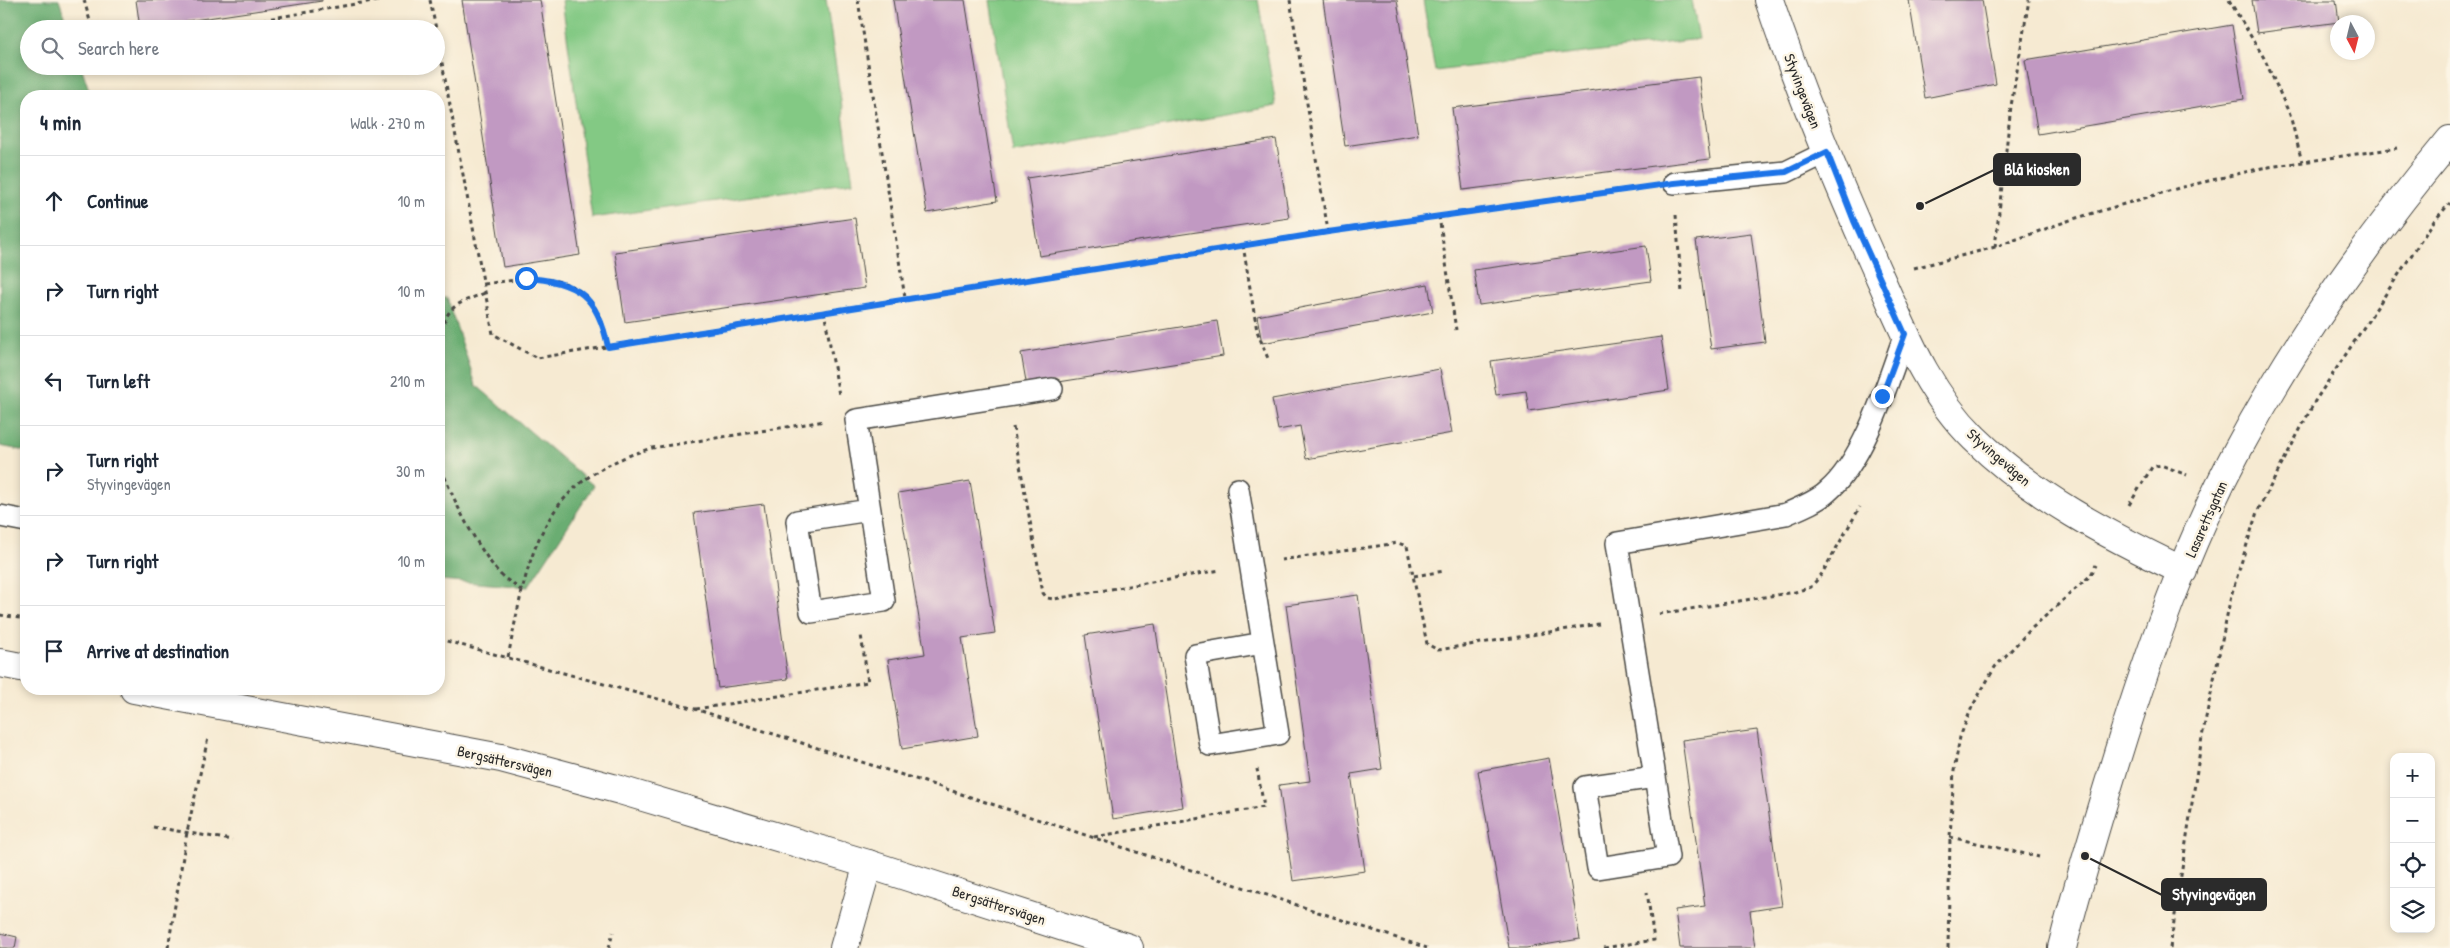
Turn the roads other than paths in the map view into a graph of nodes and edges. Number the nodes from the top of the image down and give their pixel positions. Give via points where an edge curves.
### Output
1 (1769, 0) edge
2 (2450, 140) edge
3 (1827, 152) junction
4 (1674, 183) road end
5 (1905, 334) junction
6 (1052, 389) dead end
7 (1238, 489) dead end
8 (870, 510) junction
9 (0, 516) edge
10 (20, 520) edge
11 (2183, 571) junction
12 (1263, 643) junction
13 (0, 663) edge
14 (20, 667) edge
15 (186, 695) edge
16 (1655, 777) junction
17 (868, 864) junction
18 (844, 948) edge
19 (1129, 948) edge
20 (2062, 948) edge

1 - 3 street, Styvingevägen
2 - 11 street, Lasarettsgatan via 2348,270 2287,365 2237,452
3 - 4 lane via 1786,172
3 - 5 street, Styvingevägen
5 - 11 street, Styvingevägen via 1939,397 1973,438 2019,477 2066,510 2111,537
5 - 16 lane via 1866,436 1846,472 1827,493 1786,514 1618,543
6 - 8 lane via 856,420
7 - 12 lane
8 - 8 lane via 884,600 811,612 797,521
9 - 10 lane
11 - 20 street, Lasarettsgatan via 2165,611 2085,856
12 - 12 lane via 1278,734 1210,745 1195,655
13 - 14 street
15 - 17 street, Bergsättersvägen via 216,704 501,758
16 - 16 lane via 1668,857 1598,868 1585,787
17 - 18 street
17 - 19 street, Bergsättersvägen

